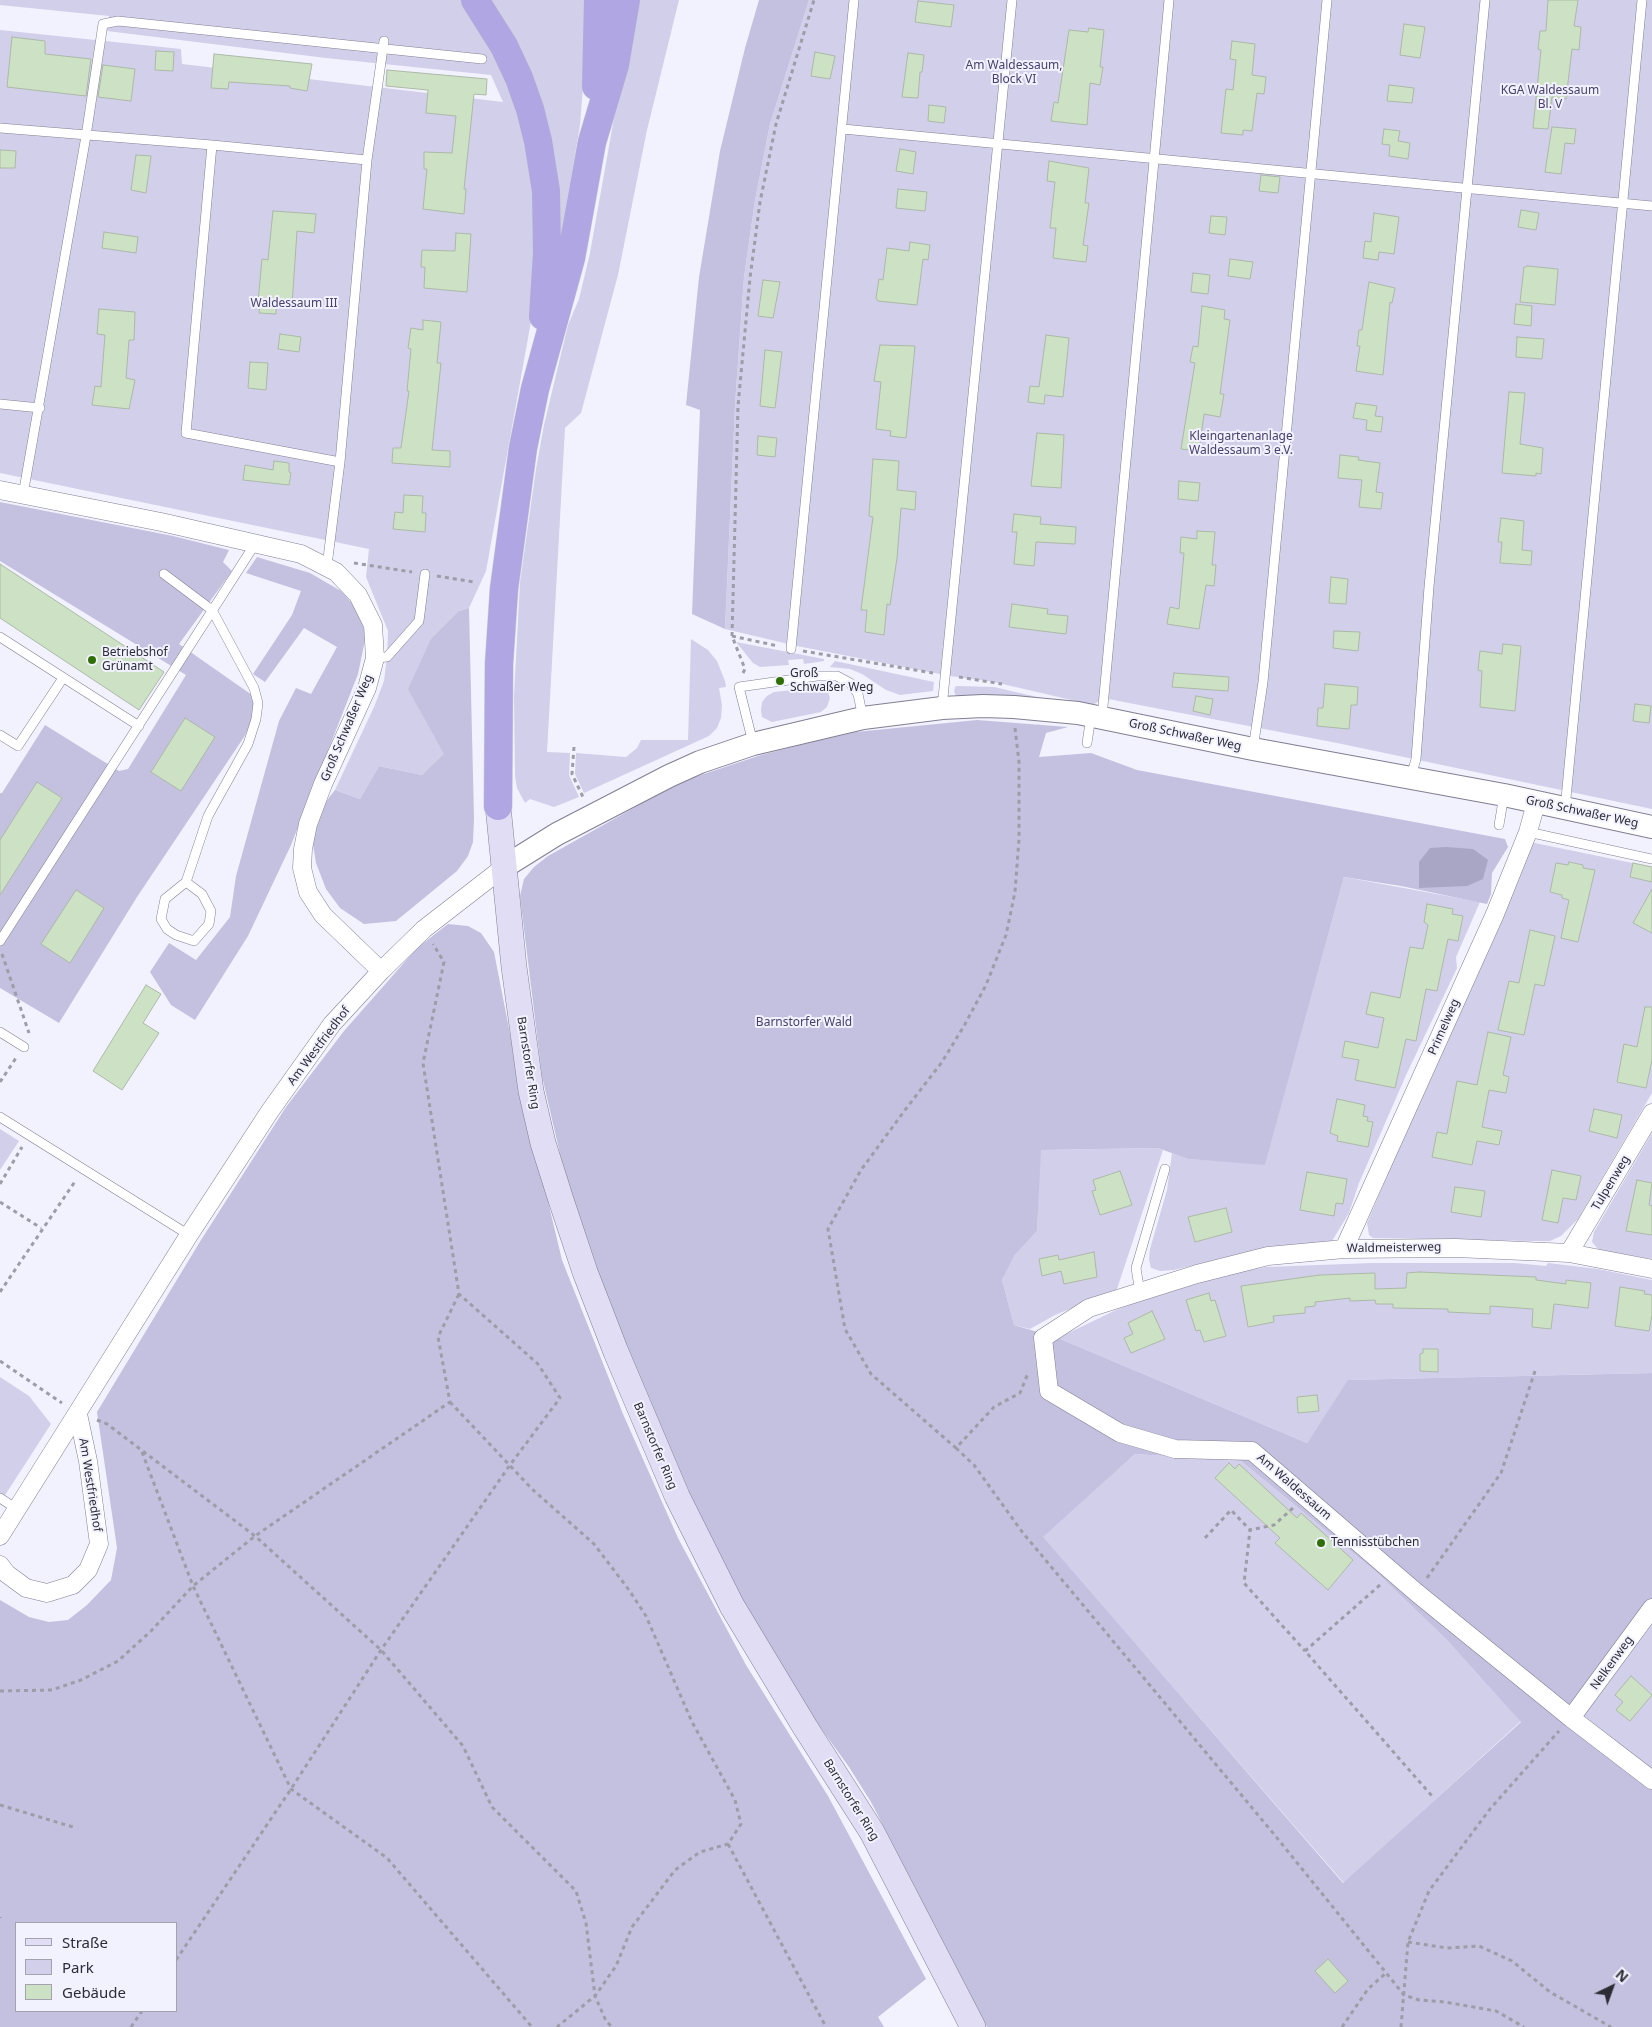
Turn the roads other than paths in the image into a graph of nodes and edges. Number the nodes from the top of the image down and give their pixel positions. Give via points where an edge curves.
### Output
1 (475, 0) edge
2 (598, 0) edge
3 (626, 0) edge
4 (854, 0) edge
5 (1012, 0) edge
6 (1169, 0) edge
7 (1328, 0) edge
8 (1486, 0) edge
9 (1642, 0) edge
10 (383, 45) junction
11 (482, 59) dead end
12 (0, 128) edge
13 (843, 129) junction
14 (86, 136) junction
15 (592, 142) junction
16 (998, 143) junction
17 (212, 145) junction
18 (1154, 159) junction
19 (367, 160) junction
20 (1311, 174) junction
21 (1468, 189) junction
22 (1623, 204) junction
23 (1652, 206) edge
24 (535, 389) junction
25 (0, 404) edge
26 (40, 408) junction
27 (340, 462) junction
28 (0, 490) edge
29 (24, 495) junction
30 (254, 544) junction
31 (328, 558) road end
32 (164, 574) dead end
33 (425, 574) road end
34 (212, 610) junction
35 (0, 637) edge
36 (792, 649) road end
37 (375, 658) junction
38 (63, 678) junction
39 (942, 708) junction
40 (1096, 717) junction
41 (863, 718) junction
42 (139, 726) junction
43 (0, 735) edge
44 (1087, 742) dead end
45 (753, 744) junction
46 (1253, 749) junction
47 (1411, 777) junction
48 (1504, 795) junction
49 (1536, 803) junction
50 (498, 806) joint
51 (1565, 809) junction
52 (1499, 825) dead end
53 (1652, 827) edge
54 (1528, 832) junction
55 (1652, 859) edge
56 (504, 866) junction
57 (186, 882) junction
58 (0, 941) edge
59 (381, 971) junction
60 (0, 1032) edge
61 (24, 1047) road end
62 (1652, 1113) edge
63 (0, 1117) edge
64 (1165, 1169) dead end
65 (189, 1235) junction
66 (1344, 1249) junction
67 (1569, 1253) junction
68 (1652, 1269) edge
69 (1140, 1293) junction
70 (78, 1414) junction
71 (0, 1498) edge
72 (17, 1509) junction
73 (0, 1536) edge
74 (0, 1566) edge
75 (1652, 1608) edge
76 (1571, 1718) junction
77 (1652, 1780) edge
78 (973, 2027) edge

1 - 24 highway via 504,46 519,78 543,165 547,253
2 - 15 highway
3 - 15 highway via 614,65
4 - 13 lane
5 - 16 lane
6 - 18 lane
7 - 20 lane
8 - 21 lane
9 - 22 lane
10 - 11 lane
10 - 14 lane via 118,21 103,24
10 - 19 lane
12 - 14 lane
13 - 16 lane
13 - 36 lane
14 - 17 lane
14 - 26 lane
15 - 24 highway via 570,258
16 - 18 lane
16 - 39 lane
17 - 19 lane
17 - 27 lane via 186,433
18 - 20 lane
18 - 40 lane
19 - 27 lane
20 - 21 lane
20 - 46 lane via 1264,672
21 - 22 lane
21 - 47 lane via 1429,587 1416,759
22 - 23 lane
22 - 51 lane
24 - 50 highway via 523,448 504,589 499,664
25 - 26 lane
26 - 29 lane
27 - 31 lane
28 - 29 street, Groß Schwaßer Weg
29 - 30 street, Groß Schwaßer Weg
30 - 34 lane
30 - 37 street, Groß Schwaßer Weg via 301,554 336,572 358,595 373,625
32 - 34 lane
33 - 37 lane via 419,621 387,657
34 - 42 lane
34 - 57 lane via 251,681 258,703 248,744 208,816
35 - 38 lane
37 - 59 street, Groß Schwaßer Weg via 367,688 308,824 302,868 308,892 323,915
38 - 42 lane
38 - 43 lane via 18,746
39 - 40 street, Groß Schwaßer Weg via 1014,707
39 - 41 street, Groß Schwaßer Weg
40 - 44 lane
40 - 46 street, Groß Schwaßer Weg
41 - 45 street, Groß Schwaßer Weg
41 - 45 lane via 858,694 850,682 837,676 739,687
42 - 58 lane
45 - 56 street, Groß Schwaßer Weg via 669,776 557,834
46 - 47 street, Groß Schwaßer Weg
47 - 48 street, Groß Schwaßer Weg
48 - 49 street, Groß Schwaßer Weg
48 - 52 lane
49 - 51 street, Groß Schwaßer Weg
49 - 54 street, Primelweg
50 - 56 main road, Barnstorfer Ring
51 - 53 street, Groß Schwaßer Weg
54 - 55 lane
54 - 66 street, Primelweg via 1495,914
56 - 59 street, Am Westfriedhof via 424,929
56 - 78 main road, Barnstorfer Ring via 530,1091 542,1143 585,1272 644,1423 732,1606 872,1832
57 - 57 lane via 165,899 161,919 176,935 194,940 209,924 211,911 202,894
59 - 65 street, Am Westfriedhof via 326,1032
60 - 61 lane
62 - 67 street, Tulpenweg
63 - 65 lane
64 - 69 lane via 1136,1268
65 - 70 street, Am Westfriedhof
66 - 67 street, Waldmeisterweg via 1456,1248
66 - 69 street, Waldmeisterweg via 1268,1256
67 - 68 street, Waldmeisterweg
69 - 76 street, Am Waldessaum via 1089,1308 1042,1338 1049,1391 1120,1432 1174,1449 1252,1451 1417,1593
70 - 72 street, Am Westfriedhof
70 - 74 street, Am Westfriedhof via 99,1544 88,1570 73,1585 47,1593 26,1588
71 - 72 lane
72 - 73 street, Am Westfriedhof
75 - 76 street, Nelkenweg
76 - 77 street, Am Waldessaum

